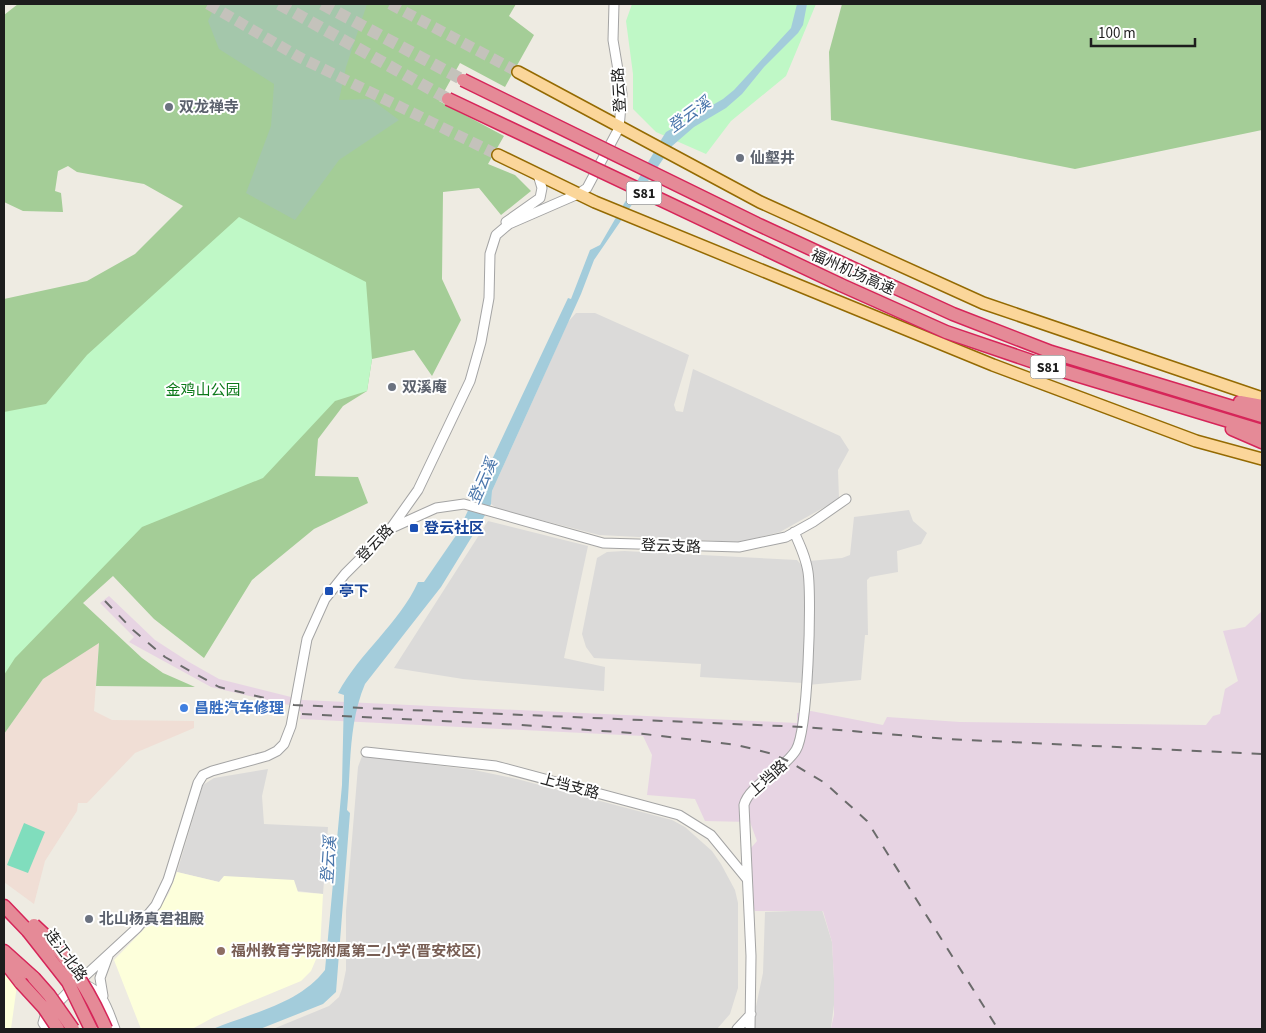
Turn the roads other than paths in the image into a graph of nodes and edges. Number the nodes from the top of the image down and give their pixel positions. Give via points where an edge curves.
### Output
1 (614, 4) edge
2 (518, 72) tunnel mouth
3 (463, 80) tunnel mouth
4 (448, 99) tunnel mouth
5 (619, 128) junction
6 (498, 155) tunnel mouth
7 (538, 175) junction
8 (578, 194) junction
9 (506, 222) junction
10 (499, 230) junction
11 (1180, 390) junction
12 (1262, 398) edge
13 (1176, 406) junction
14 (1262, 406) edge
15 (1262, 416) edge
16 (1262, 431) edge
17 (1262, 442) edge
18 (1262, 459) edge
19 (846, 499) dead end
20 (391, 528) junction
21 (794, 532) junction
22 (366, 752) dead end
23 (747, 879) junction
24 (6, 908) edge
25 (31, 928) junction
26 (4, 951) edge
27 (109, 954) junction
28 (4, 961) edge
29 (77, 983) junction
30 (105, 1003) junction
31 (751, 1014) junction
32 (47, 1029) edge
33 (58, 1029) edge
34 (73, 1029) edge
35 (91, 1029) edge
36 (106, 1029) edge
37 (115, 1029) edge
38 (737, 1029) edge
39 (750, 1029) edge

1 - 5 street, 登云路 via 613,40 622,94
2 - 5 main road
3 - 11 highway, 福州机场高速 / S81, bridge via 757,224 953,314 1051,352
4 - 13 highway, 福州机场高速 / S81, bridge via 946,332
5 - 8 street, 登云路 via 591,184
5 - 12 main road via 760,202 983,303
6 - 7 main road
7 - 8 main road
7 - 9 street via 542,188 540,198
8 - 9 street via 557,199
8 - 10 street, 登云路
8 - 18 main road via 993,365 1196,441
9 - 10 street
10 - 20 street, 登云路 via 491,249 489,298 470,381 423,482
11 - 14 highway
11 - 15 highway, 福州机场高速 / S81
13 - 16 highway, 福州机场高速 / S81
13 - 17 highway
19 - 21 street, 登云支路
20 - 21 street, 登云支路 via 453,504 471,505 610,544 739,547 774,541
20 - 27 street, 登云路 via 345,574 319,610 307,639 284,744 267,756 212,771 200,779 160,898 137,928
21 - 23 street, 上垱路 via 807,564 810,591 801,738 788,761 751,792 745,802
22 - 23 street, 上垱支路 via 496,766 679,815 711,836
23 - 31 street, 上垱路
24 - 25 highway
25 - 35 highway, 连江北路, bridge via 68,982
25 - 36 highway, bridge via 49,938 78,976
26 - 34 highway, bridge via 34,978
27 - 29 street
27 - 30 street via 100,978
28 - 33 highway, bridge
29 - 30 street via 96,989
29 - 32 street via 45,1016 43,1023
30 - 37 street
31 - 38 street
31 - 39 street, 上垱路

